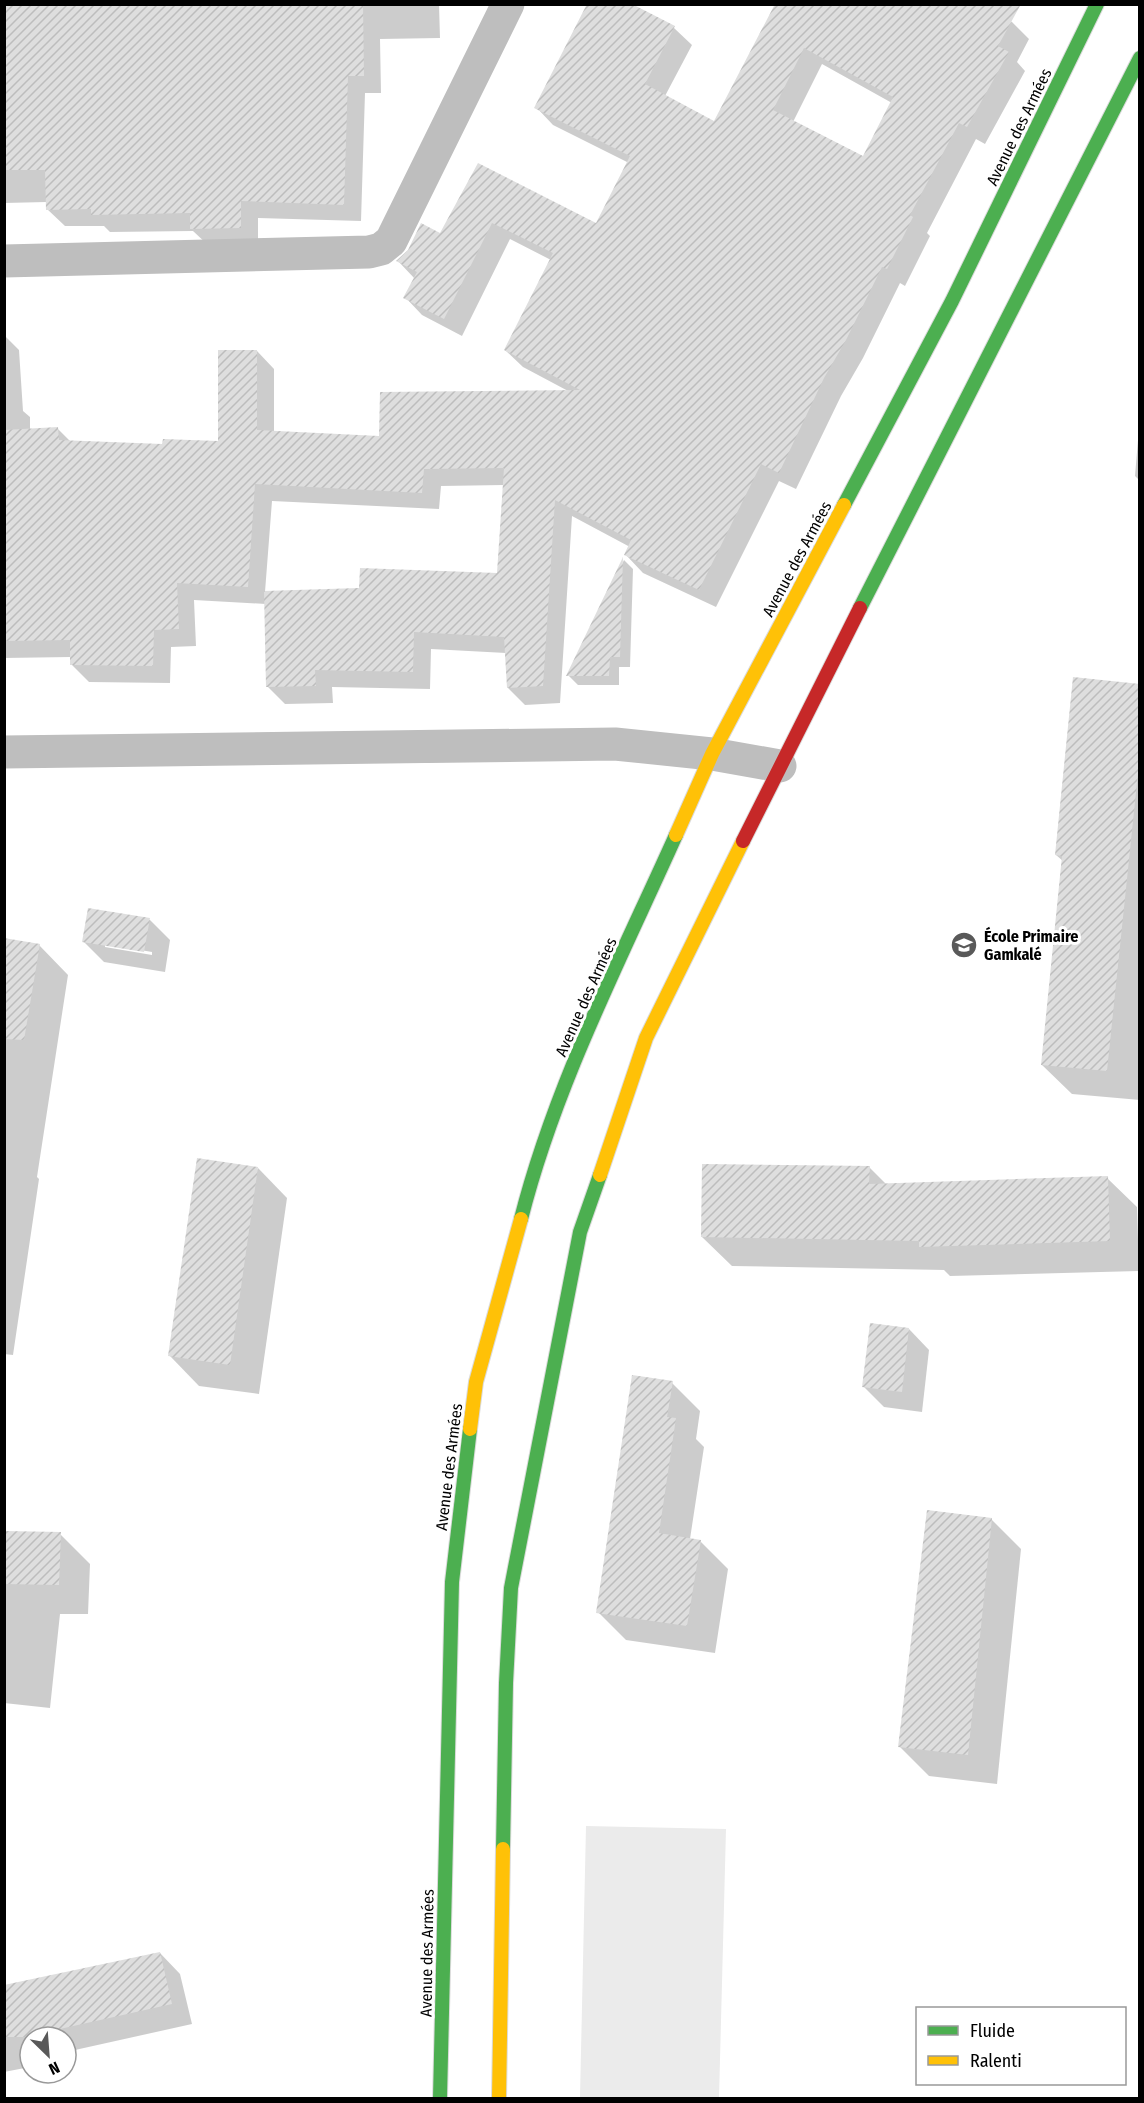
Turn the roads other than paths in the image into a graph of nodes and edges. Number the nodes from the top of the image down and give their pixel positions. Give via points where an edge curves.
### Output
1 (508, 4) edge
2 (1097, 4) edge
3 (1140, 58) edge
4 (4, 261) edge
5 (4, 752) edge
6 (712, 754) junction
7 (780, 766) junction
8 (440, 2098) edge
9 (499, 2098) edge

1 - 4 street via 391,241 381,249
2 - 6 highway, Avenue des Armées via 952,301
3 - 7 highway
5 - 6 street via 615,744
6 - 7 street
6 - 8 highway, Avenue des Armées via 576,1059 538,1157 476,1382 452,1582
7 - 9 highway via 646,1038 580,1232 511,1588

